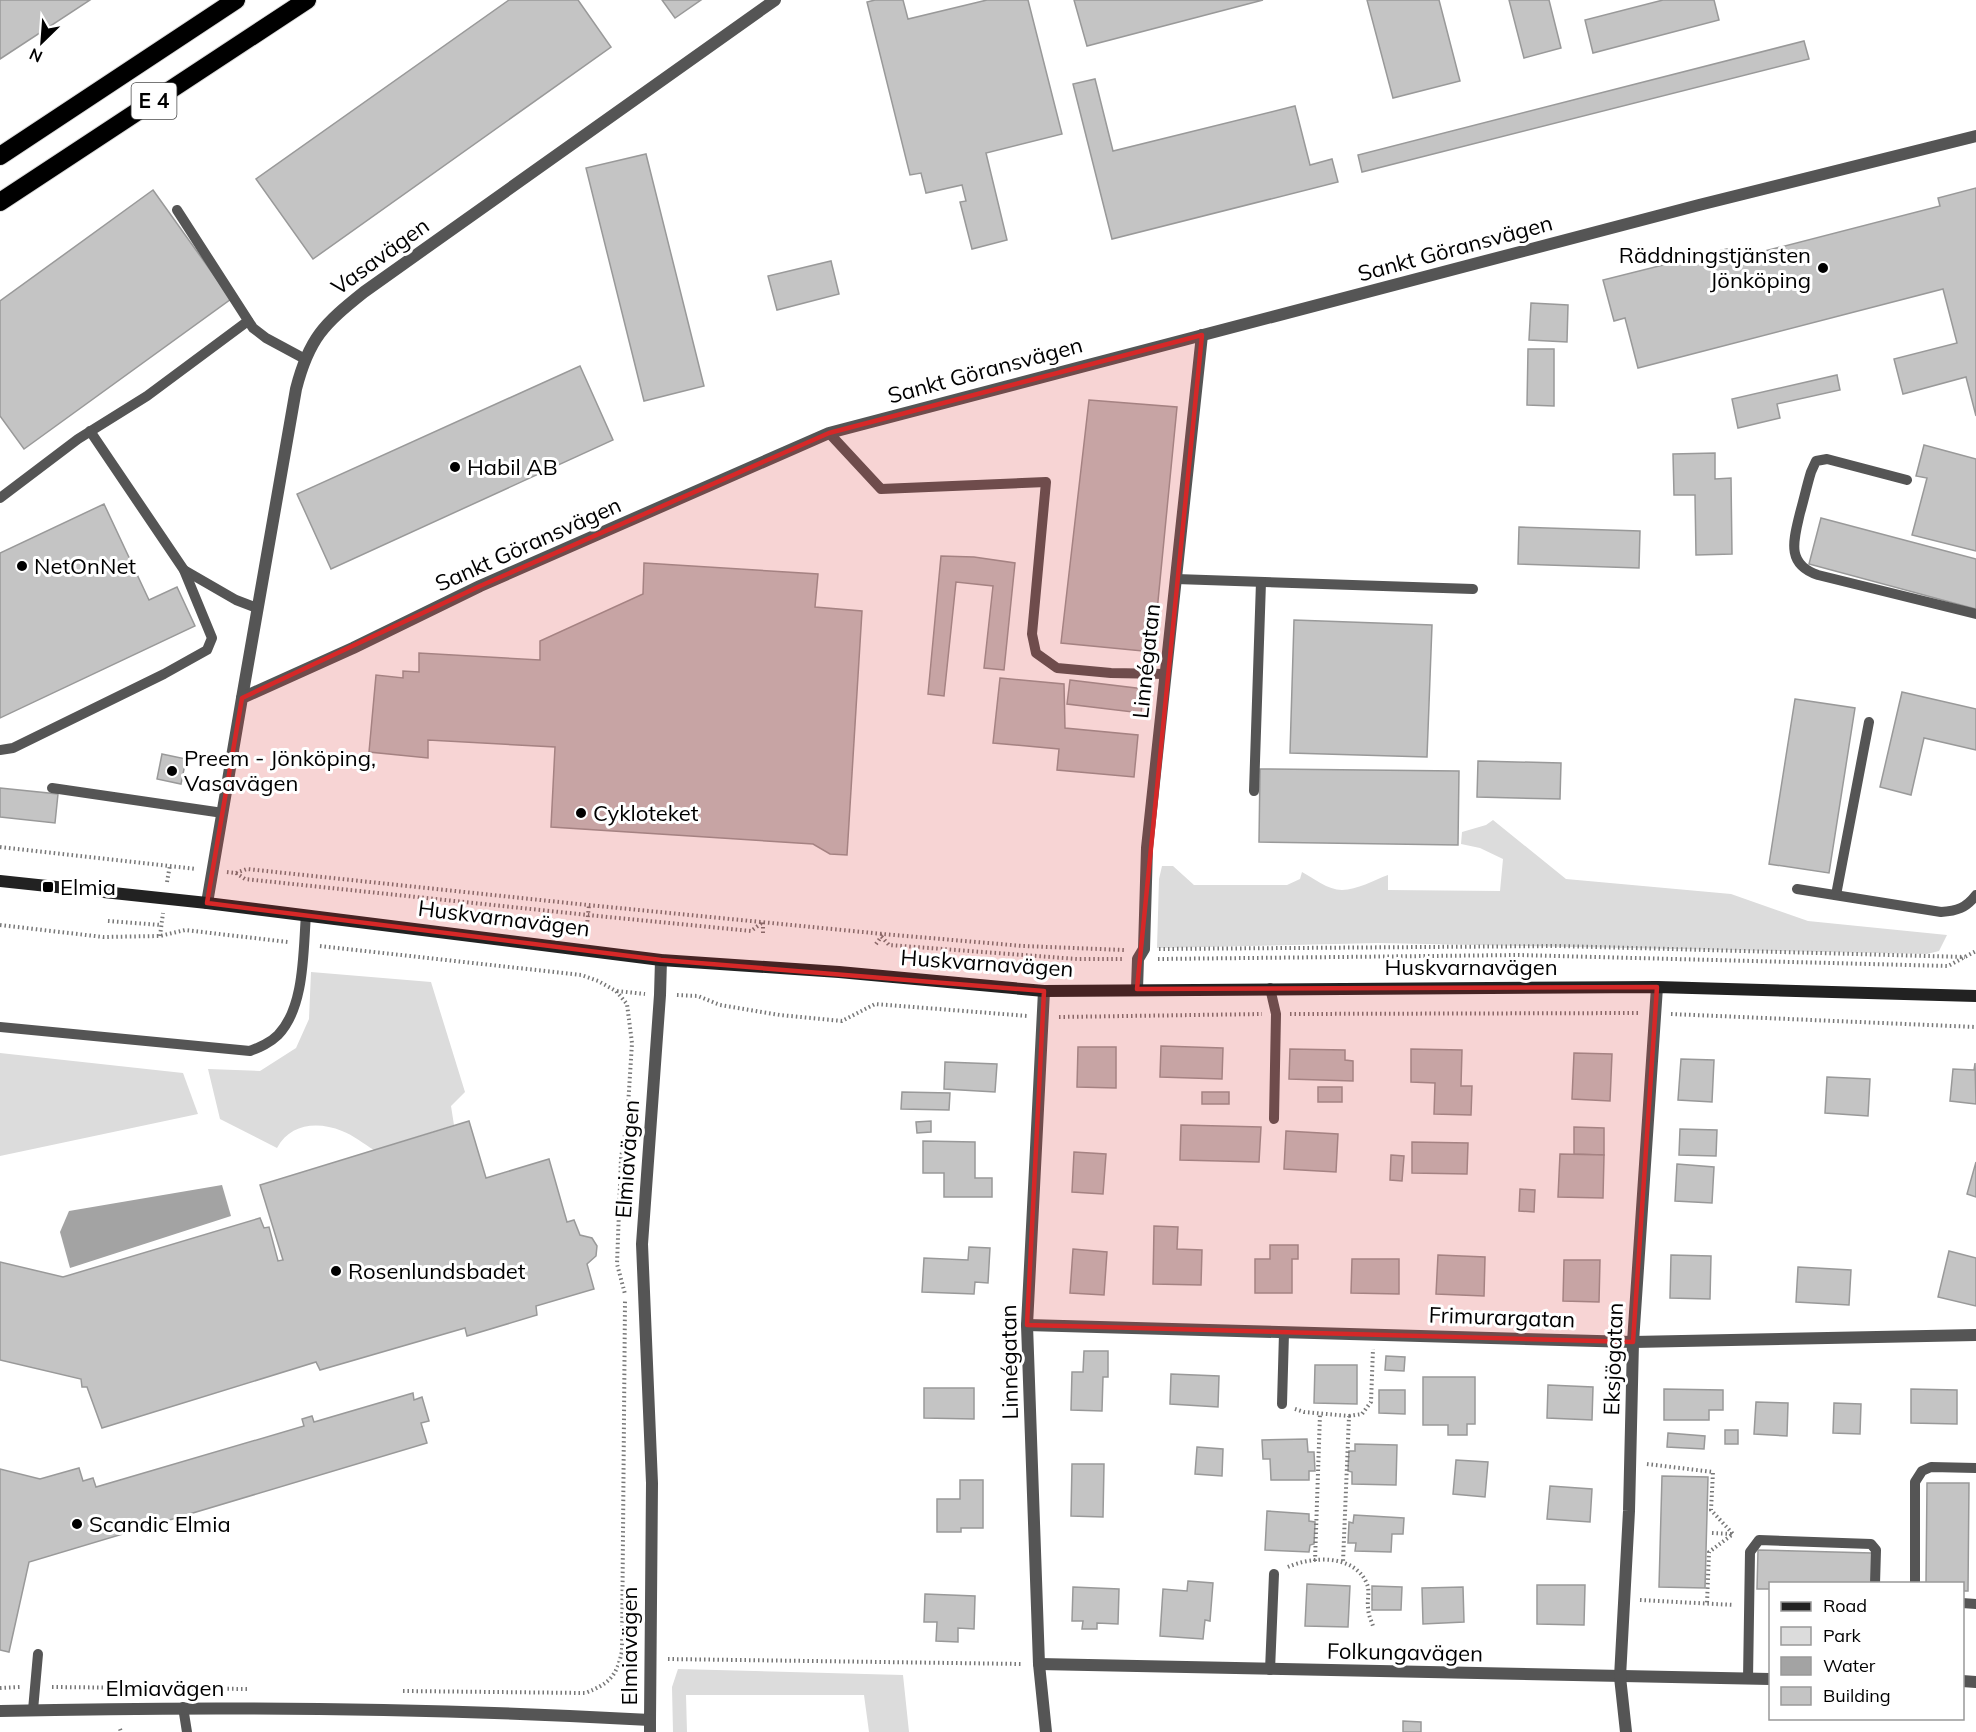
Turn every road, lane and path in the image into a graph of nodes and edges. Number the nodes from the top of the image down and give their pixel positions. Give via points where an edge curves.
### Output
1 (236, 0) edge
2 (307, 0) edge
3 (775, 0) edge
4 (1976, 136) edge
5 (0, 156) edge
6 (0, 202) edge
7 (177, 210) dead end
8 (248, 321) junction
9 (1202, 335) junction
10 (305, 359) junction
11 (90, 431) junction
12 (829, 433) junction
13 (1907, 480) dead end
14 (0, 498) edge
15 (184, 570) junction
16 (1176, 579) junction
17 (1261, 582) junction
18 (1473, 589) dead end
19 (257, 608) junction
20 (1976, 614) edge
21 (1166, 674) junction
22 (242, 698) junction
23 (1869, 722) dead end
24 (0, 750) edge
25 (52, 788) dead end
26 (1254, 791) dead end
27 (223, 813) junction
28 (0, 848) edge
29 (213, 871) junction
30 (0, 881) edge
31 (1797, 889) dead end
32 (1836, 895) junction
33 (1976, 895) edge
34 (207, 903) junction
35 (306, 915) junction
36 (108, 921) dead end
37 (764, 921) junction
38 (161, 925) dead end
39 (763, 933) dead end
40 (883, 934) junction
41 (876, 944) dead end
42 (1976, 951) edge
43 (1141, 954) junction
44 (1965, 957) junction
45 (661, 960) junction
46 (1657, 987) junction
47 (1270, 988) junction
48 (1137, 989) junction
49 (616, 991) dead end
50 (1044, 991) junction
51 (1976, 996) edge
52 (0, 1027) edge
53 (1274, 1119) dead end
54 (1027, 1325) junction
55 (1284, 1333) junction
56 (1374, 1335) junction
57 (1976, 1335) edge
58 (1633, 1342) junction
59 (1282, 1404) joint
60 (1320, 1414) junction
61 (1349, 1416) junction
62 (1630, 1463) junction
63 (1976, 1468) edge
64 (1712, 1533) dead end
65 (1733, 1534) junction
66 (1316, 1561) junction
67 (1343, 1562) junction
68 (1274, 1574) joint
69 (1875, 1582) edge
70 (1915, 1582) edge
71 (1624, 1599) junction
72 (1707, 1603) junction
73 (1749, 1605) junction
74 (1373, 1626) dead end
75 (38, 1654) dead end
76 (621, 1657) junction
77 (650, 1658) junction
78 (1039, 1664) junction
79 (1270, 1670) junction
80 (1620, 1677) junction
81 (1748, 1679) junction
82 (1769, 1679) edge
83 (35, 1687) junction
84 (0, 1688) edge
85 (258, 1689) dead end
86 (398, 1691) dead end
87 (183, 1707) junction
88 (33, 1710) junction
89 (0, 1711) edge
90 (650, 1726) edge
91 (187, 1732) edge
92 (1046, 1732) edge
93 (1626, 1732) edge

1 - 5 highway, E 4
2 - 6 highway, E 4
3 - 10 street, Vasavägen via 364,292 334,316
4 - 9 street, Sankt Göransvägen
7 - 8 lane
8 - 10 lane via 266,338
8 - 11 lane via 147,396
9 - 12 street, Sankt Göransvägen
9 - 16 street, Linnégatan
10 - 19 street, Vasavägen via 296,389
11 - 14 lane
11 - 15 lane
12 - 21 lane via 881,489 1046,482 1032,634 1036,653 1057,668
12 - 22 street, Sankt Göransvägen via 480,586
13 - 20 lane via 1827,459 1816,461 1793,541 1795,557 1808,572
15 - 19 lane
15 - 24 lane via 212,638 207,650 13,748
16 - 17 lane
16 - 21 street, Linnégatan
17 - 18 lane
17 - 26 lane
19 - 22 street, Vasavägen
21 - 43 street, Linnégatan
22 - 27 street
23 - 32 lane
25 - 27 lane
27 - 29 street
28 - 29 path
29 - 34 street
30 - 34 street, Huskvarnavägen
31 - 32 lane
32 - 33 lane via 1941,912 1956,911
34 - 35 street, Huskvarnavägen
35 - 45 street, Huskvarnavägen
35 - 52 lane via 298,997 290,1017 279,1034 250,1051
36 - 38 path
37 - 37 path via 247,869 236,873 246,879 740,930 751,931
37 - 39 path
37 - 40 path
40 - 41 path
40 - 43 path
40 - 43 path via 880,935 889,945 1077,959
42 - 44 path
43 - 44 path via 1559,945
43 - 44 path via 1518,955 1948,966
43 - 48 street, Linnégatan
45 - 50 street, Huskvarnavägen
45 - 77 street, Elmiavägen via 642,1244 652,1483
46 - 47 street, Huskvarnavägen
46 - 51 street, Huskvarnavägen
46 - 58 street, Eksjögatan
47 - 48 street, Huskvarnavägen
47 - 53 lane via 1276,1014
48 - 50 street, Huskvarnavägen
49 - 76 path via 627,1004 632,1043 621,1158 618,1264 626,1296
50 - 54 street, Linnégatan
54 - 55 street, Frimurargatan
54 - 78 street, Linnégatan
55 - 56 street, Frimurargatan
55 - 59 lane
56 - 58 street, Frimurargatan
56 - 61 path via 1371,1402 1362,1414
57 - 58 street, Frimurargatan
58 - 62 street, Eksjögatan
59 - 60 path
60 - 61 path
60 - 66 path
61 - 67 path
62 - 65 path via 1713,1472 1711,1510
62 - 71 street, Eksjögatan
63 - 70 lane via 1931,1467 1922,1471 1915,1482
64 - 65 path
65 - 72 path via 1709,1552
66 - 67 path
66 - 68 path via 1299,1562
67 - 74 path via 1363,1575
68 - 79 lane
69 - 73 lane via 1876,1550 1871,1544 1759,1540 1750,1552
71 - 72 path
71 - 80 street, Eksjögatan
72 - 73 path
73 - 81 lane
75 - 83 lane
76 - 77 path
76 - 86 path via 612,1677 585,1693
77 - 78 path
77 - 90 street, Elmiavägen
78 - 79 street, Folkungavägen
78 - 92 street, Linnégatan
79 - 80 street, Folkungavägen
80 - 81 street, Folkungavägen
80 - 93 street, Eksjögatan
81 - 82 street, Folkungavägen
83 - 84 path
83 - 85 path
83 - 88 lane
87 - 88 street, Elmiavägen
87 - 90 street, Elmiavägen via 416,1711
87 - 91 lane
88 - 89 street, Elmiavägen

